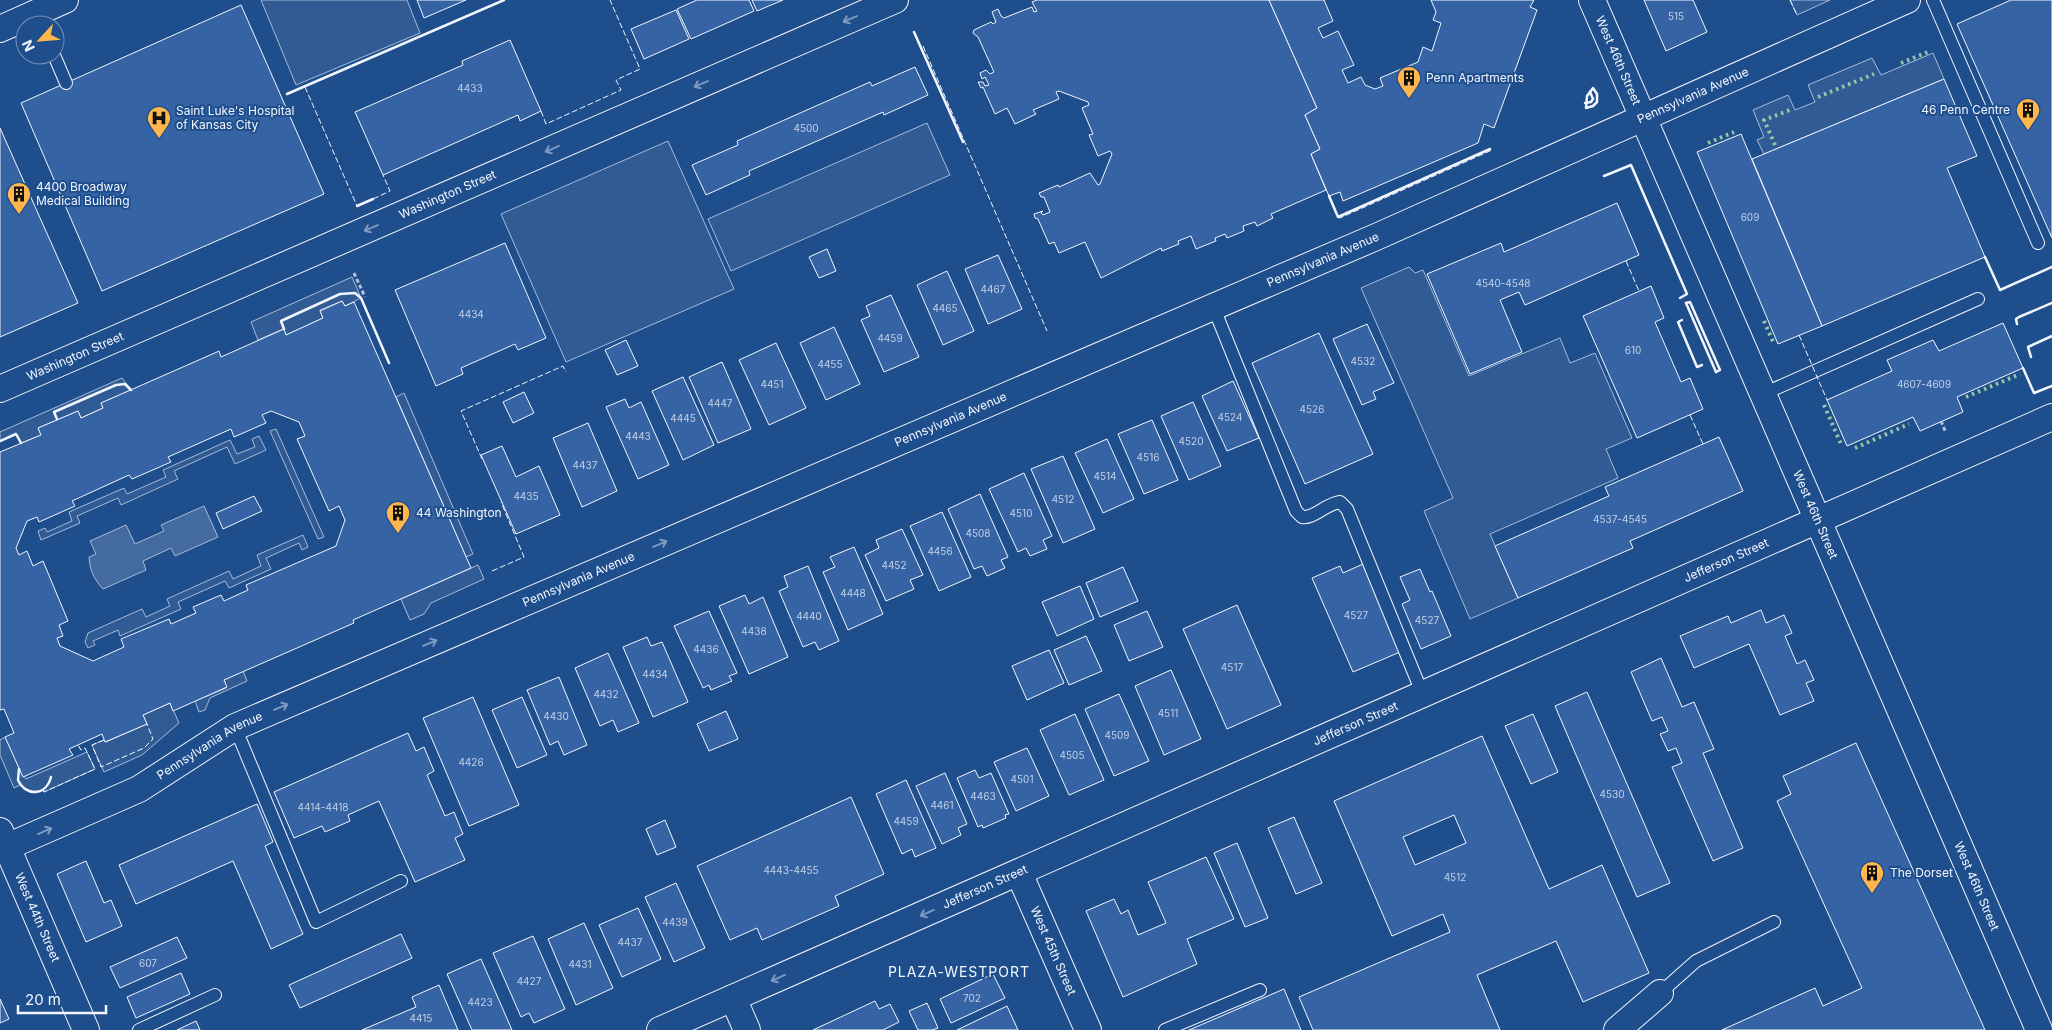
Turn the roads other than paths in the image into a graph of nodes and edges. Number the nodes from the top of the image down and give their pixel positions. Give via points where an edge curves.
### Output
1 (65, 0) edge
2 (894, 0) edge
3 (1592, 0) edge
4 (1907, 0) edge
5 (1933, 0) edge
6 (43, 15) edge
7 (15, 25) edge
8 (0, 29) edge
9 (58, 65) edge
10 (66, 83) dead end
11 (1643, 118) junction
12 (2038, 243) dead end
13 (1978, 299) dead end
14 (1213, 306) junction
15 (0, 389) edge
16 (1763, 394) junction
17 (2052, 418) edge
18 (1818, 521) junction
19 (1423, 695) junction
20 (235, 727) junction
21 (2, 843) edge
22 (1020, 873) junction
23 (401, 881) dead end
24 (1774, 922) dead end
25 (1260, 990) dead end
26 (1660, 993) joint
27 (215, 995) dead end
28 (733, 998) junction
29 (86, 1030) edge
30 (139, 1030) edge
31 (660, 1030) edge
32 (747, 1030) edge
33 (1088, 1030) edge
34 (1165, 1030) edge
35 (1617, 1030) edge
36 (2038, 1030) edge

1 - 6 street
2 -> 15 street, Washington Street
3 - 11 street, West 46th Street
4 - 11 street, Pennsylvania Avenue
5 - 12 lane
7 - 8 street
9 - 10 lane
11 - 14 street, Pennsylvania Avenue
11 - 16 street, West 46th Street
13 - 16 lane
14 - 19 lane via 1296,511 1302,518 1308,518 1331,503 1340,502 1347,509
20 -> 14 street, Pennsylvania Avenue
16 - 18 street, West 46th Street
17 - 18 street, Jefferson Street
18 - 19 street, Jefferson Street
18 - 36 street, West 46th Street
19 - 22 street, Jefferson Street
21 -> 20 street, Pennsylvania Avenue via 139,789
20 - 23 lane via 316,922
21 - 29 street, West 44th Street
22 -> 28 street, Jefferson Street
22 - 33 street, West 45th Street
24 - 26 lane via 1696,961
25 - 34 lane
26 - 35 street
27 - 30 lane
28 - 31 street, Jefferson Street
28 - 32 street

